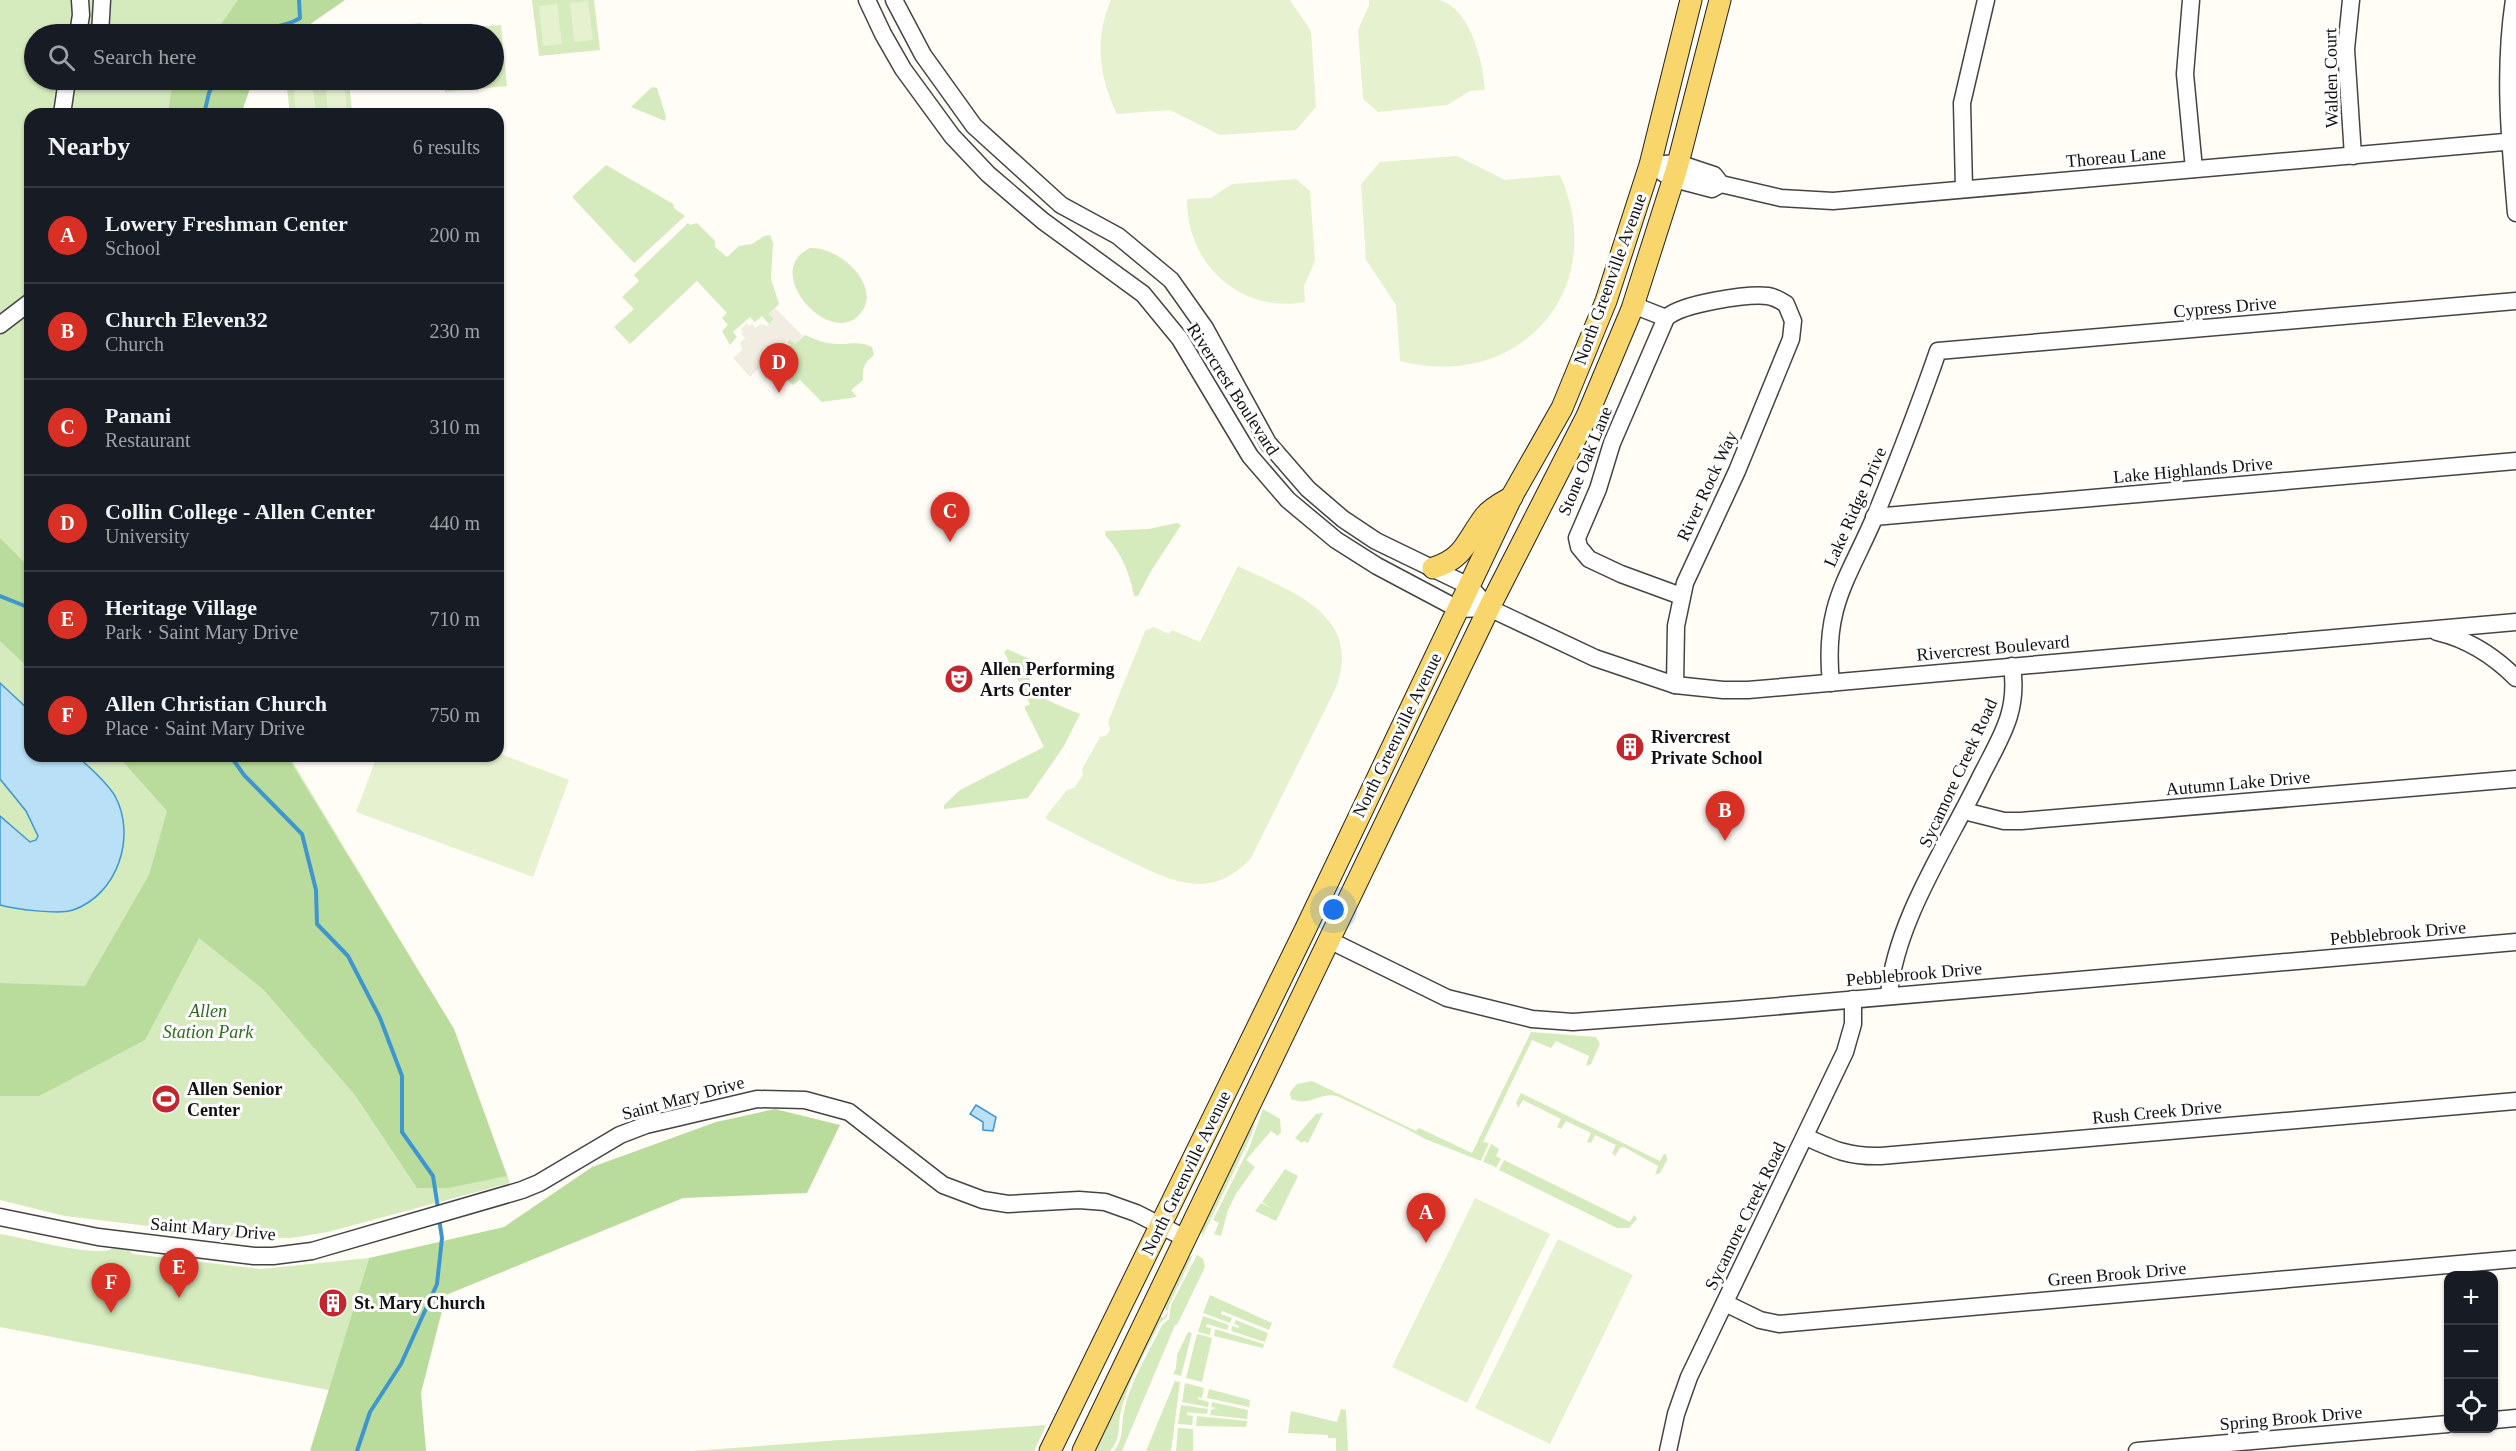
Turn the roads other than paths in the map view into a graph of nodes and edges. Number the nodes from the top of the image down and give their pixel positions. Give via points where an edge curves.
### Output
1 (80, 0) edge
2 (102, 0) edge
3 (867, 0) edge
4 (894, 0) edge
5 (1691, 0) edge
6 (1720, 0) edge
7 (1986, 0) edge
8 (2191, 0) edge
9 (2351, 0) edge
10 (2514, 0) edge
11 (80, 24) edge
12 (101, 24) edge
13 (2512, 76) edge
14 (65, 90) edge
15 (73, 90) edge
16 (62, 108) edge
17 (63, 108) edge
18 (2513, 142) edge
19 (2353, 156) junction
20 (1650, 165) junction
21 (2194, 170) junction
22 (1676, 171) junction
23 (1964, 189) junction
24 (2516, 213) edge
25 (2516, 301) edge
26 (1633, 305) junction
27 (24, 307) edge
28 (1666, 318) junction
29 (0, 325) edge
30 (1938, 351) joint
31 (2516, 461) edge
32 (1512, 496) junction
33 (1874, 517) junction
34 (1433, 568) junction
35 (1469, 586) junction
36 (1681, 596) junction
37 (1490, 608) junction
38 (1458, 609) junction
39 (2516, 622) edge
40 (2427, 629) junction
41 (2012, 666) junction
42 (2516, 678) edge
43 (1831, 683) junction
44 (1675, 686) junction
45 (2516, 779) edge
46 (1964, 811) junction
47 (1306, 928) junction
48 (1330, 941) junction
49 (2516, 942) edge
50 (1889, 995) junction
51 (1852, 999) junction
52 (2516, 1101) edge
53 (1806, 1137) junction
54 (0, 1217) edge
55 (1161, 1226) junction
56 (1185, 1238) junction
57 (2516, 1259) edge
58 (1725, 1303) junction
59 (2516, 1418) edge
60 (2498, 1420) edge
61 (2444, 1424) edge
62 (1050, 1451) edge
63 (1083, 1451) edge
64 (1668, 1451) edge
65 (2138, 1451) edge

1 - 11 street
2 - 12 street
3 - 38 street, Rivercrest Boulevard via 903,69 952,135 993,179 1043,221 1143,294 1180,339 1250,456 1288,500 1336,540
4 - 34 street, Rivercrest Boulevard via 923,55 974,126 1061,205 1118,236 1171,280 1205,328 1268,443 1308,489 1376,540
5 - 20 main road, North Greenville Avenue
6 - 22 main road, North Greenville Avenue
7 - 23 street via 1962,103
8 - 21 street via 2185,74
9 - 19 street, Walden Court via 2346,49
10 - 13 street via 2509,31
13 - 18 street
14 - 16 street
15 - 17 street
18 - 19 street, Thoreau Lane
18 - 24 street
19 - 21 street, Thoreau Lane
20 - 22 street, Thoreau Lane
20 - 32 main road, North Greenville Avenue via 1606,301 1562,408
21 - 23 street, Thoreau Lane
22 - 23 street, Thoreau Lane via 1714,174 1721,184 1803,200 1833,201
22 - 26 main road, North Greenville Avenue
25 - 30 street, Cypress Drive
26 - 28 street
26 - 37 main road, North Greenville Avenue via 1587,416
27 - 29 street
28 - 36 street, Stone Oak Lane via 1612,443 1577,538 1589,559
28 - 36 street, River Rock Way via 1705,302 1762,296 1780,300 1789,308 1794,327 1737,471
30 - 33 street, Lake Ridge Drive
31 - 33 street, Lake Highlands Drive
32 - 34 main road via 1486,514 1469,544 1456,557
32 - 35 main road, North Greenville Avenue
33 - 43 street, Lake Ridge Drive via 1835,603 1828,643
34 - 35 street, Rivercrest Boulevard
35 - 37 street, Rivercrest Boulevard
35 - 38 main road, North Greenville Avenue
36 - 44 street, River Rock Way
37 - 38 street, Rivercrest Boulevard
37 - 44 street, Rivercrest Boulevard via 1594,658
37 - 48 main road, North Greenville Avenue
38 - 47 main road, North Greenville Avenue
39 - 40 street, Rivercrest Boulevard
40 - 41 street, Rivercrest Boulevard
40 - 42 street via 2472,644
41 - 43 street, Rivercrest Boulevard
41 - 46 street, Sycamore Creek Road via 2012,709
43 - 44 street, Rivercrest Boulevard via 1736,691
45 - 46 street, Autumn Lake Drive via 2022,821 2004,821
46 - 50 street, Sycamore Creek Road via 1897,947
47 - 48 main road
47 - 55 main road, North Greenville Avenue
48 - 51 street, Pebblebrook Drive via 1447,998 1547,1021 1608,1021
48 - 56 main road, North Greenville Avenue
49 - 50 street, Pebblebrook Drive
50 - 51 street, Pebblebrook Drive
51 - 53 street, Sycamore Creek Road via 1851,1036
52 - 53 street, Rush Creek Drive via 1881,1156 1843,1154
53 - 58 street, Sycamore Creek Road
54 - 55 street, Saint Mary Drive via 69,1233 254,1256 312,1251 509,1195 646,1125 757,1099 805,1100 849,1112 943,1185 983,1200 1008,1204 1105,1202
55 - 56 street, Saint Mary Drive
55 - 62 main road, North Greenville Avenue
56 - 63 main road, North Greenville Avenue
57 - 58 street, Green Brook Drive via 1779,1324 1760,1320
58 - 64 street, Sycamore Creek Road via 1689,1377
59 - 60 street
61 - 65 street, Spring Brook Drive

